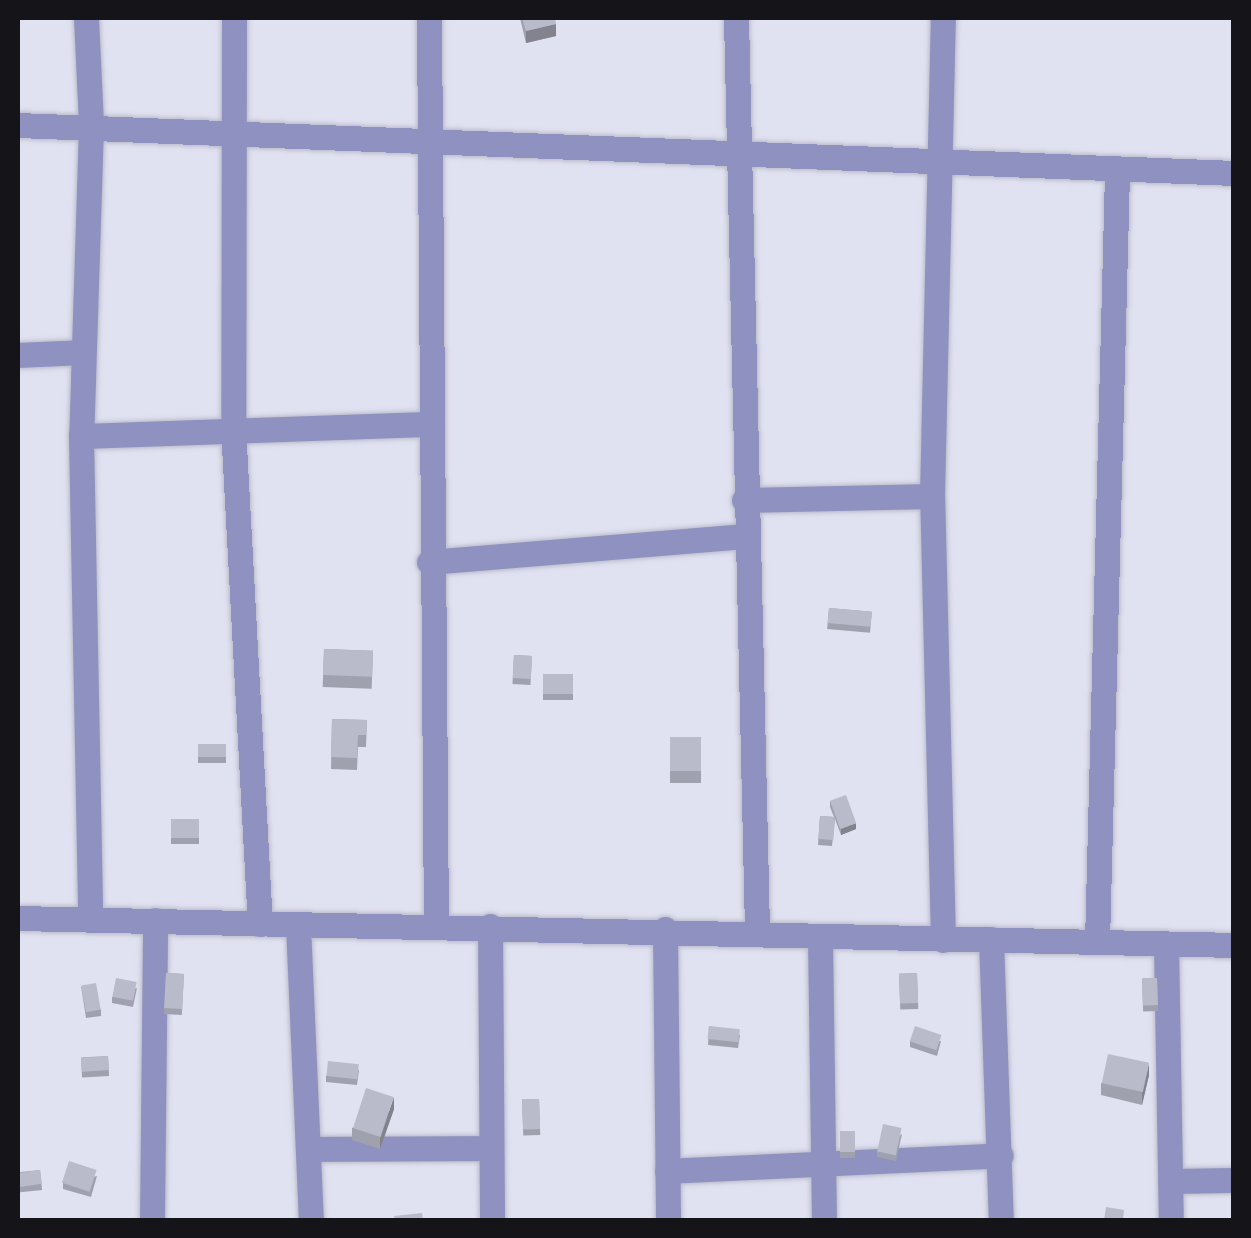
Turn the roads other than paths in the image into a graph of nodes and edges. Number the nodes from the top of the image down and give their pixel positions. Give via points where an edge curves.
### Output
1 (86, 18) edge
2 (234, 18) edge
3 (429, 18) edge
4 (736, 18) edge
5 (943, 18) edge
6 (18, 125) edge
7 (91, 126) junction
8 (235, 133) junction
9 (432, 140) junction
10 (734, 150) junction
11 (938, 162) junction
12 (1117, 171) junction
13 (1234, 173) edge
14 (83, 352) junction
15 (18, 354) edge
16 (428, 424) junction
17 (233, 427) junction
18 (81, 436) junction
19 (932, 496) junction
20 (744, 500) junction
21 (745, 536) junction
22 (429, 562) junction
23 (18, 918) edge
24 (90, 918) junction
25 (155, 920) junction
26 (436, 923) junction
27 (260, 924) junction
28 (298, 925) junction
29 (490, 926) junction
30 (665, 928) junction
31 (757, 931) junction
32 (820, 936) junction
33 (991, 939) junction
34 (942, 940) junction
35 (1098, 942) junction
36 (1166, 944) junction
37 (1234, 945) edge
38 (491, 1148) junction
39 (309, 1150) junction
40 (1001, 1155) junction
41 (824, 1163) junction
42 (667, 1170) junction
43 (1234, 1180) edge
44 (1171, 1182) junction
45 (152, 1220) edge
46 (311, 1220) edge
47 (492, 1220) edge
48 (668, 1220) edge
49 (824, 1220) edge
50 (1001, 1220) edge
51 (1171, 1220) edge

1 - 7 street
2 - 8 street
3 - 9 street
4 - 10 street
5 - 11 street
6 - 7 street
7 - 8 street
7 - 14 street
8 - 9 street
8 - 17 street
9 - 10 street
9 - 16 street
10 - 11 street
10 - 20 street
11 - 12 street
11 - 19 street
12 - 13 street
12 - 35 street
14 - 15 street
14 - 18 street
16 - 17 street
16 - 22 street
17 - 18 street
17 - 27 street
18 - 24 street
19 - 20 street
19 - 34 street
20 - 21 street
21 - 22 street
21 - 31 street
22 - 26 street
23 - 24 street
24 - 25 street
25 - 27 street
25 - 45 street
26 - 28 street
26 - 29 street
27 - 28 street
28 - 39 street
29 - 30 street
29 - 38 street
30 - 31 street
30 - 42 street
31 - 32 street
32 - 34 street
32 - 41 street
33 - 34 street
33 - 35 street
33 - 40 street
35 - 36 street
36 - 37 street
36 - 44 street
38 - 39 street
38 - 47 street
39 - 46 street
40 - 41 street
40 - 50 street
41 - 42 street
41 - 49 street
42 - 48 street
43 - 44 street
44 - 51 street

